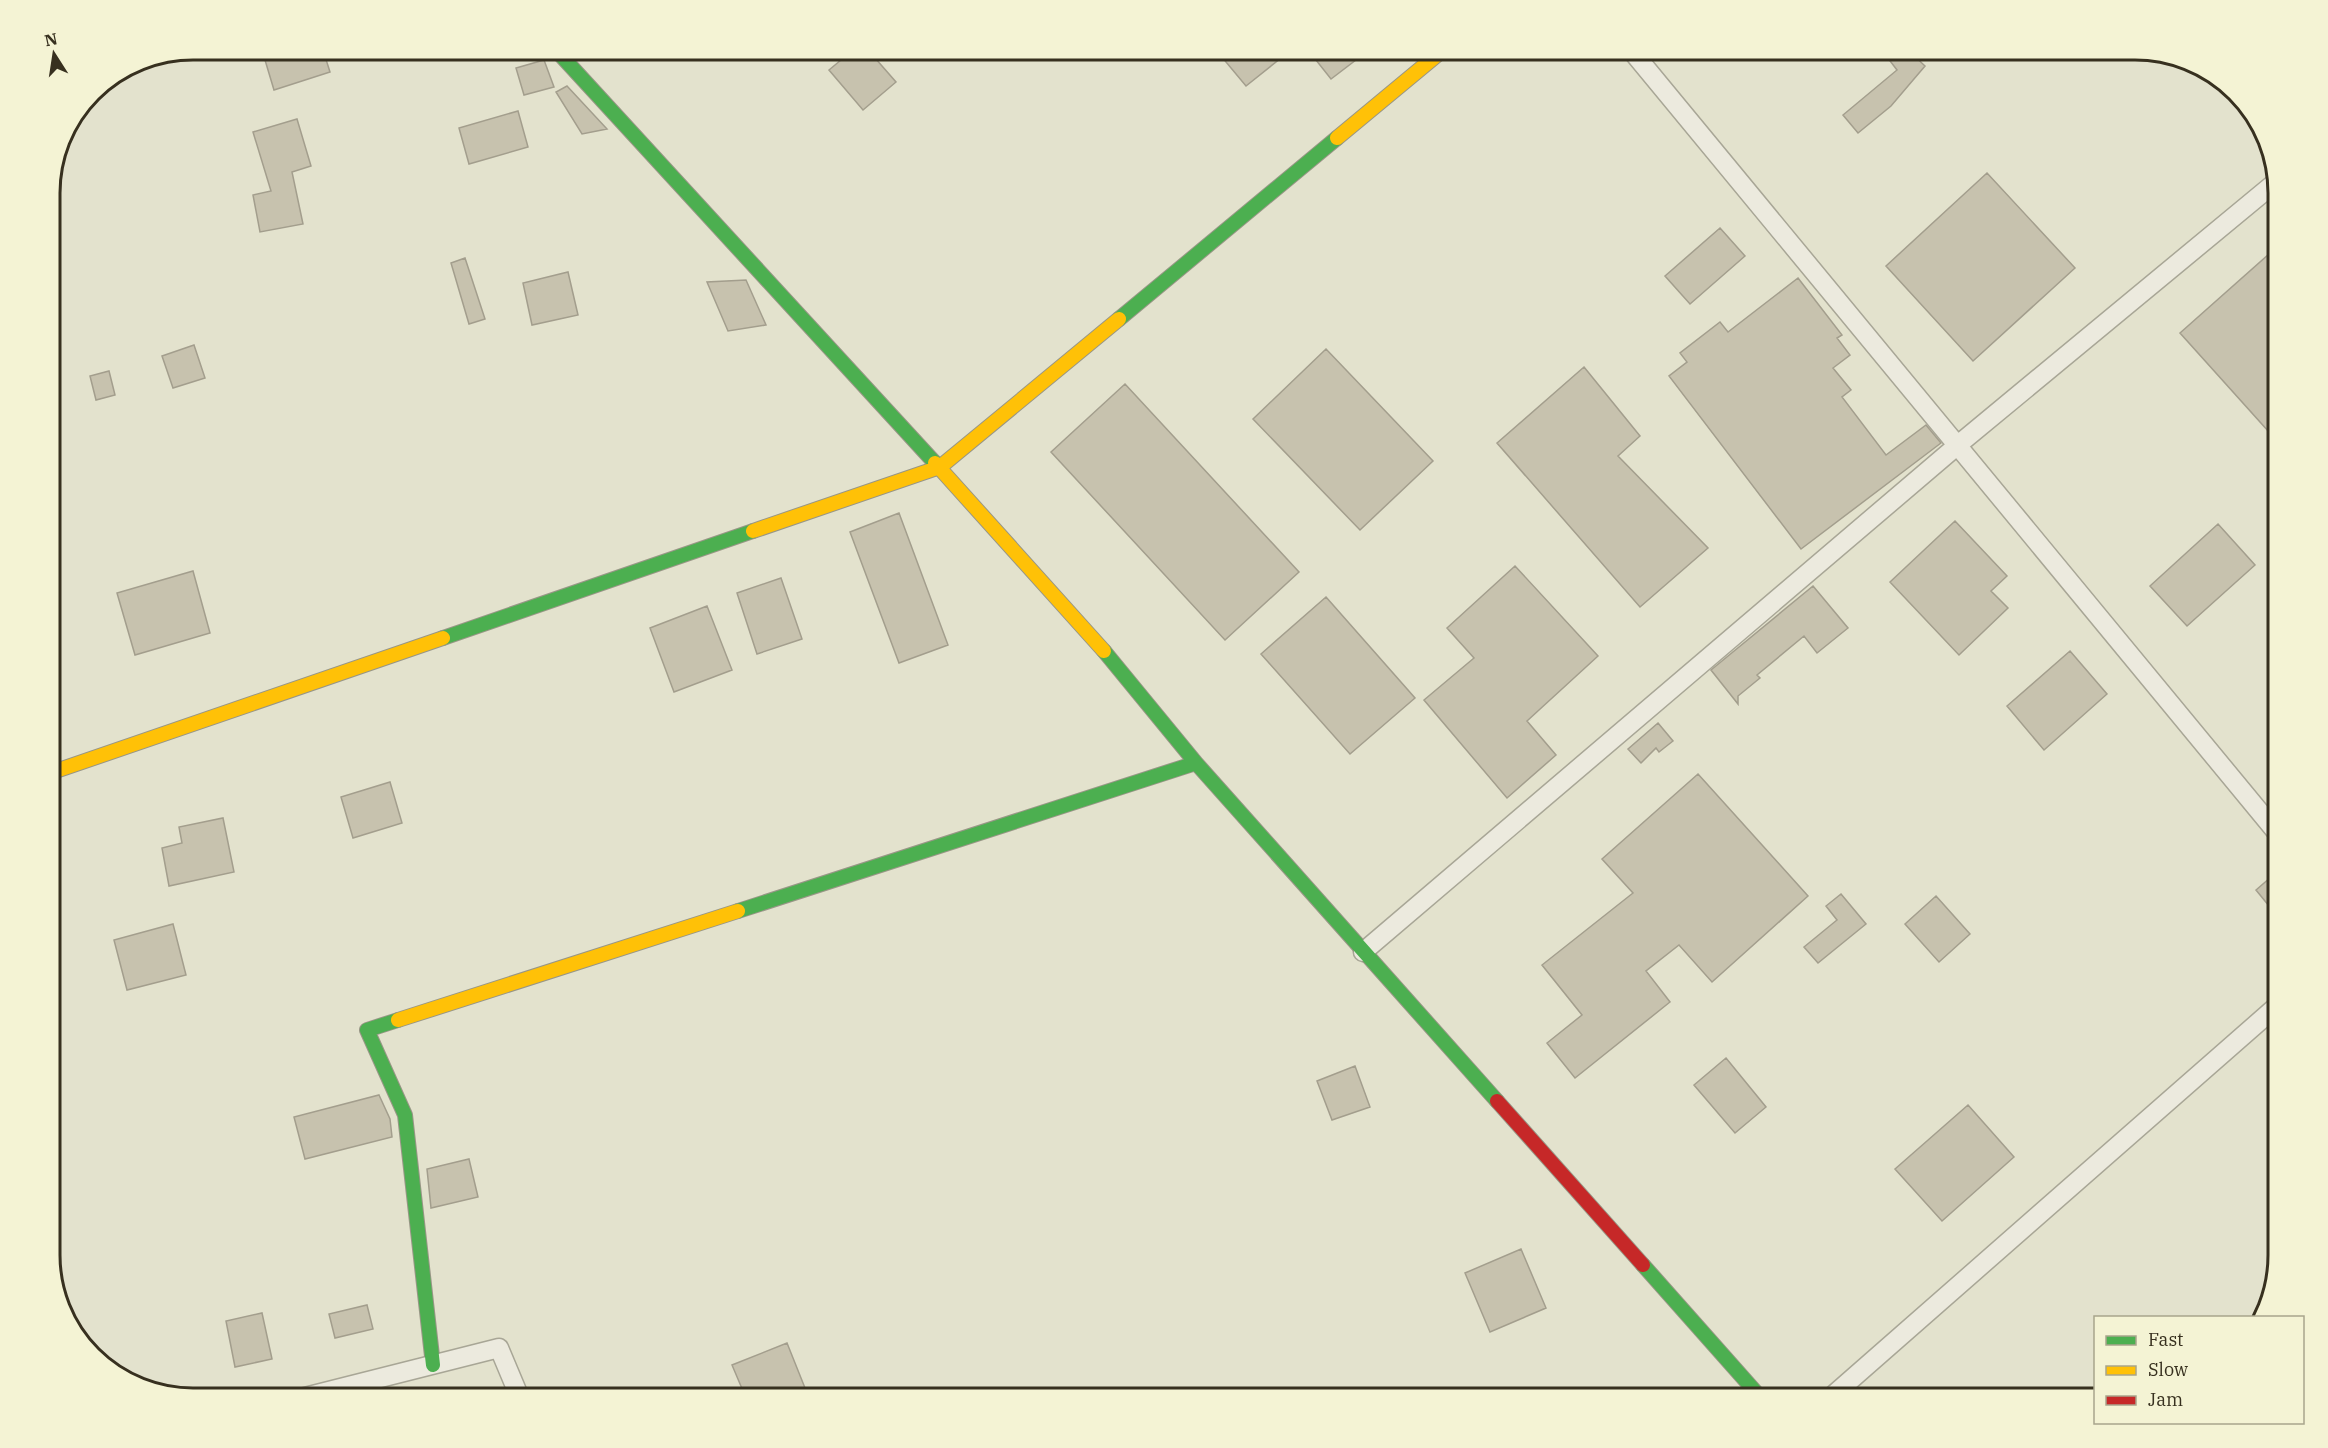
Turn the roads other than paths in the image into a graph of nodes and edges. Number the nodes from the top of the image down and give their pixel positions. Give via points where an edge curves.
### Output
1 (565, 60) edge
2 (1431, 60) edge
3 (1639, 60) edge
4 (2268, 188) edge
5 (1959, 444) junction
6 (940, 467) junction
7 (1196, 763) junction
8 (60, 770) edge
9 (2268, 822) edge
10 (1363, 952) junction
11 (2268, 1014) edge
12 (433, 1365) junction
13 (342, 1388) edge
14 (516, 1388) edge
15 (1752, 1388) edge
16 (1841, 1388) edge

1 - 6 street
2 - 6 street
3 - 5 street
4 - 5 street
5 - 9 street
5 - 10 street
6 - 7 street via 1086,628
6 - 8 street
7 - 10 street
7 - 12 street via 367,1030 405,1115
10 - 15 street
11 - 16 street
12 - 13 street
12 - 14 street via 499,1348

